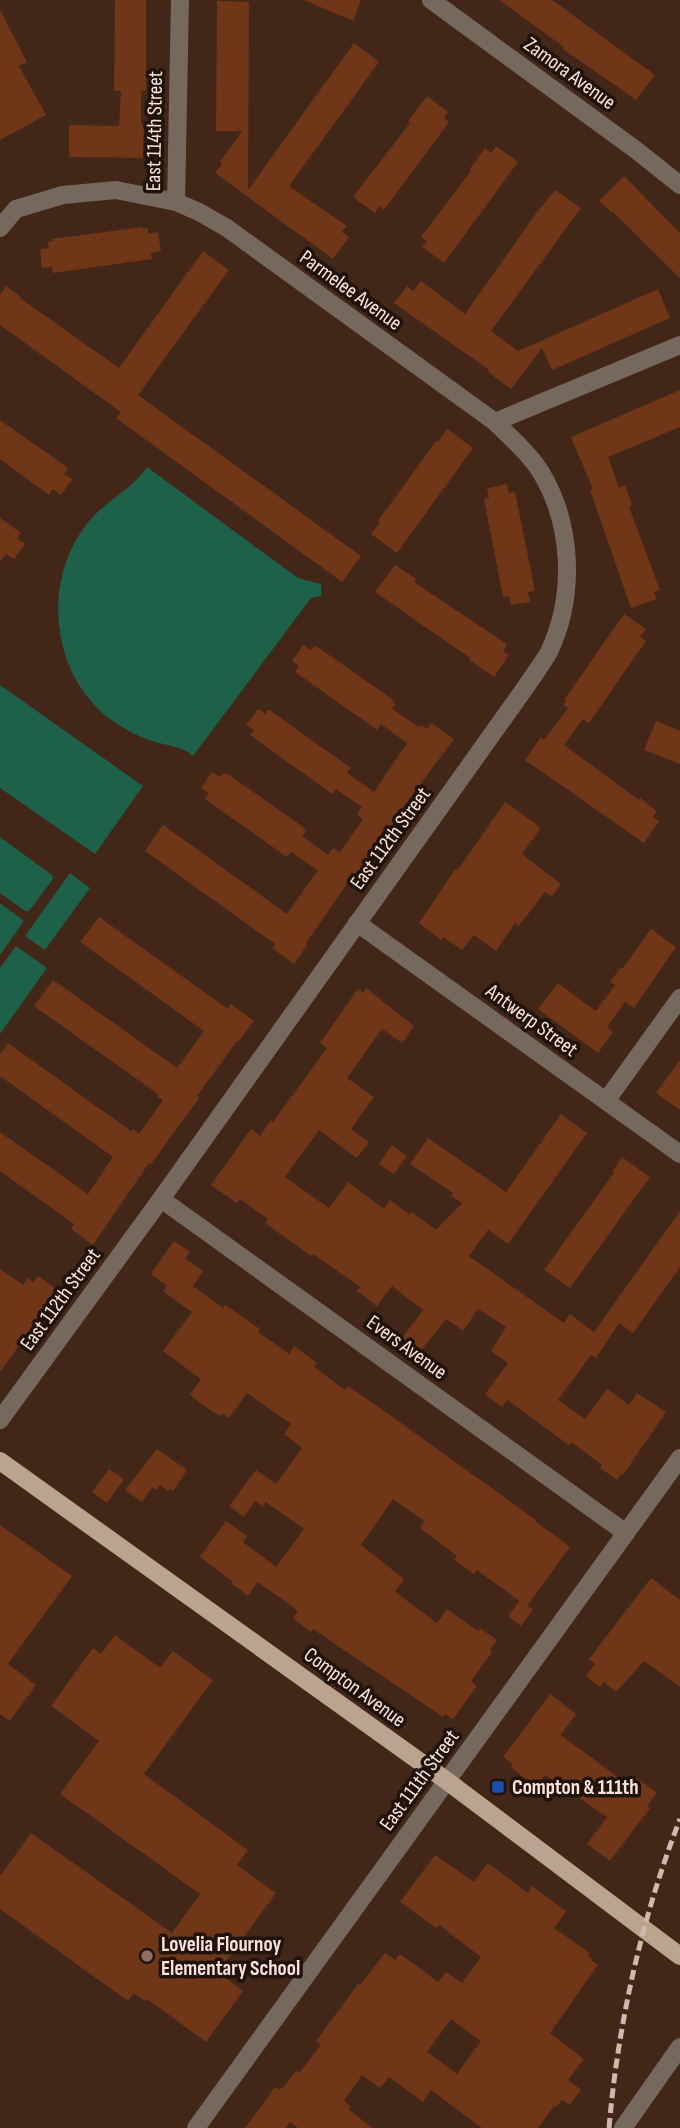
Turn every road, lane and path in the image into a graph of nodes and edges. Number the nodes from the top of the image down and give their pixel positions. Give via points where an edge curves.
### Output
1 (180, 0) edge
2 (432, 0) edge
3 (680, 185) edge
4 (176, 202) junction
5 (0, 228) edge
6 (680, 345) edge
7 (495, 422) junction
8 (357, 923) junction
9 (680, 998) edge
10 (606, 1101) junction
11 (680, 1154) edge
12 (161, 1199) junction
13 (0, 1420) edge
14 (680, 1458) edge
15 (0, 1461) edge
16 (626, 1533) junction
17 (447, 1781) junction
18 (680, 1956) edge
19 (680, 2047) edge
20 (196, 2128) edge
21 (623, 2128) edge

1 - 4 street, East 114th Street
2 - 3 street, Zamora Avenue
4 - 5 street, East 114th Street via 117,190 63,195 16,209
4 - 7 street, Parmelee Avenue via 227,228
6 - 7 street
7 - 8 street, East 112th Street via 542,473 555,502 565,541 564,610 548,652 525,688
8 - 10 street, Antwerp Street
8 - 12 street, East 112th Street
9 - 10 street
10 - 11 street, Antwerp Street
12 - 13 street, East 112th Street
12 - 16 street, Evers Avenue
14 - 16 street, East 111th Street
15 - 17 main road, Compton Avenue
16 - 17 street, East 111th Street
17 - 18 main road, Compton Avenue
17 - 20 street, East 111th Street
19 - 21 street

